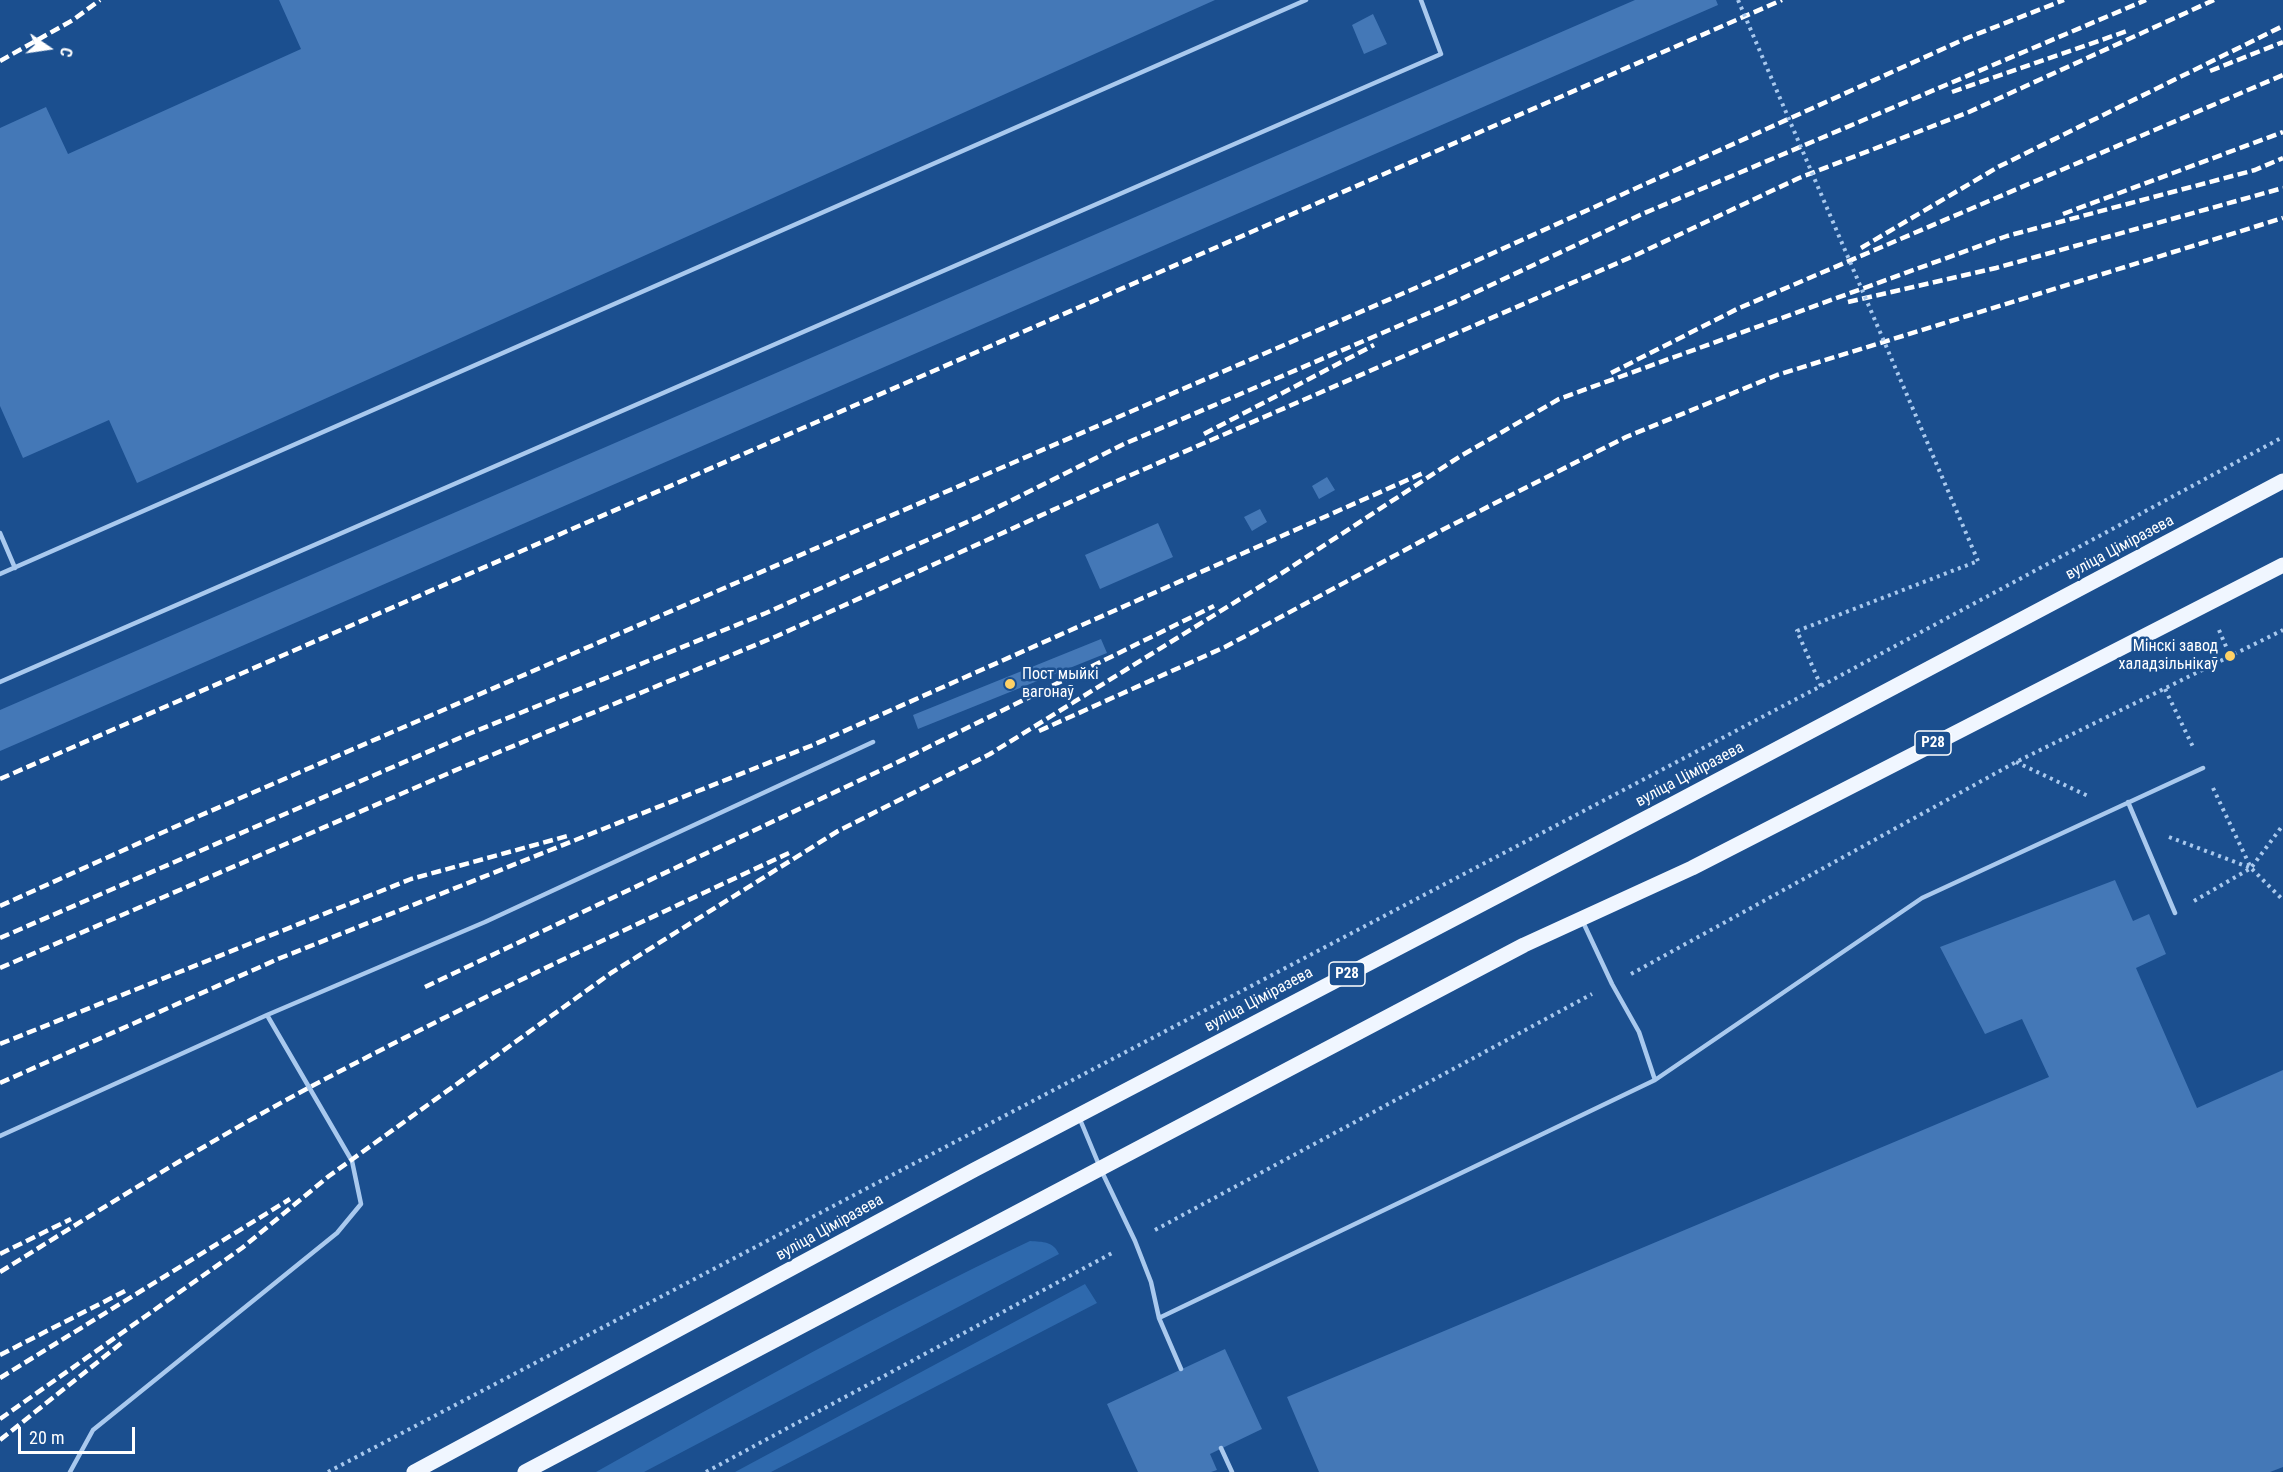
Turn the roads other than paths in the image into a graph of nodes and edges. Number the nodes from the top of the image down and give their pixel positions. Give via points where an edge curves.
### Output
1 (1306, 0) edge
2 (1421, 0) edge
3 (2283, 481) edge
4 (0, 533) edge
5 (2283, 565) edge
6 (15, 568) junction
7 (0, 574) edge
8 (0, 682) edge
9 (873, 742) dead end
10 (2203, 768) road end
11 (2128, 802) junction
12 (2175, 913) road end
13 (1581, 919) junction
14 (267, 1015) junction
15 (1655, 1080) junction
16 (1078, 1114) junction
17 (0, 1136) edge
18 (1101, 1170) junction
19 (1159, 1318) junction
20 (1181, 1369) dead end
21 (1221, 1448) dead end
22 (70, 1472) edge
23 (414, 1472) edge
24 (525, 1472) edge
25 (1232, 1472) edge

1 - 6 lane
2 - 8 lane via 1441,54
3 - 16 main road, вуліца Ціміразева / Р28
4 - 6 lane
5 - 13 main road, Р28 via 1692,868
6 - 7 lane
9 - 14 lane via 485,922
10 - 11 lane
11 - 12 lane
11 - 15 lane via 1922,898
13 - 15 lane via 1639,1032
13 - 18 main road, Р28 via 1524,945
14 - 17 lane
14 - 22 lane via 352,1161 360,1204 336,1233 93,1430
15 - 19 lane
16 - 18 lane
16 - 23 main road, вуліца Ціміразева / Р28
18 - 19 lane via 1135,1241 1151,1282
18 - 24 main road, Р28
19 - 20 lane
21 - 25 lane

